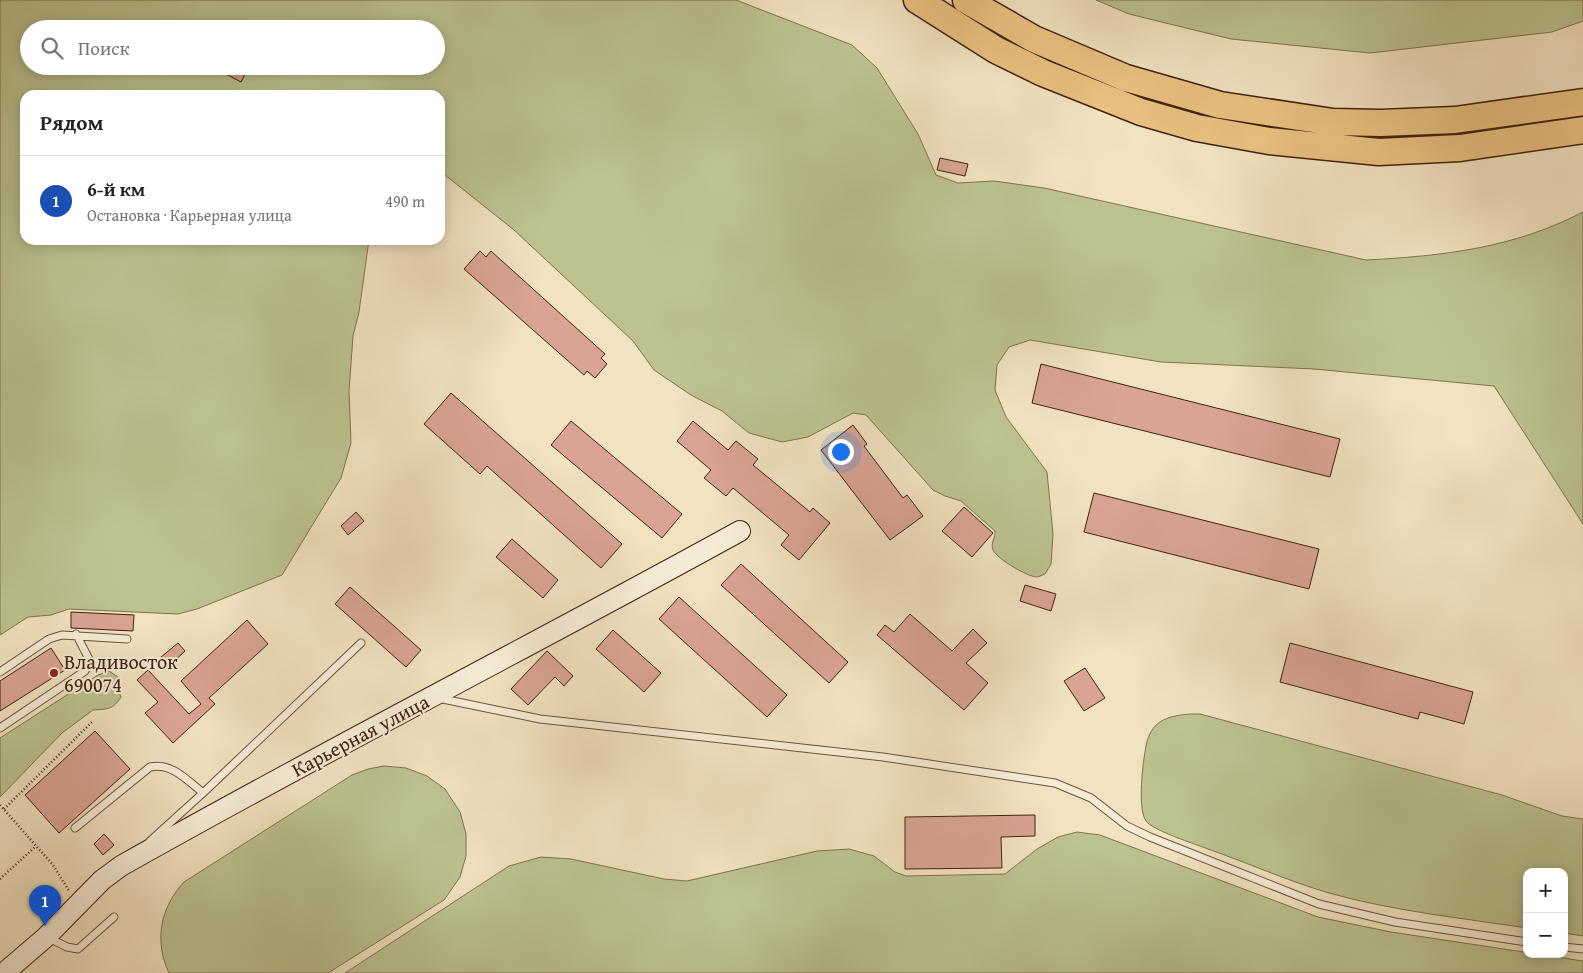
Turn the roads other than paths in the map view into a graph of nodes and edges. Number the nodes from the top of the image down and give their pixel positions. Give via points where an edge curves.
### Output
1 (917, 0) edge
2 (966, 0) edge
3 (1583, 102) edge
4 (1583, 130) edge
5 (740, 531) dead end
6 (76, 634) junction
7 (127, 639) dead end
8 (360, 644) dead end
9 (0, 672) edge
10 (433, 697) junction
11 (0, 728) edge
12 (203, 793) junction
13 (75, 828) dead end
14 (121, 866) junction
15 (114, 917) dead end
16 (46, 937) junction
17 (1523, 941) edge
18 (1568, 947) edge
19 (1583, 949) edge
20 (4, 973) edge

1 - 4 highway via 996,50 1043,73 1141,112 1197,128 1340,150 1388,152 1460,148
2 - 3 highway via 1034,38 1126,78 1238,108 1333,122 1381,123 1455,120
5 - 10 street, Карьерная улица
6 - 7 lane
6 - 9 lane via 49,640
6 - 11 lane via 89,659 85,671
8 - 12 lane
10 - 14 street, Карьерная улица via 259,788
10 - 17 lane via 540,719 883,757 1055,783 1091,798 1127,826 1150,837 1319,904 1395,922
12 - 13 lane via 171,768 150,767
12 - 14 lane
14 - 16 street, Карьерная улица via 102,880
15 - 16 lane via 78,949 67,948
16 - 20 street, Карьерная улица
18 - 19 lane

